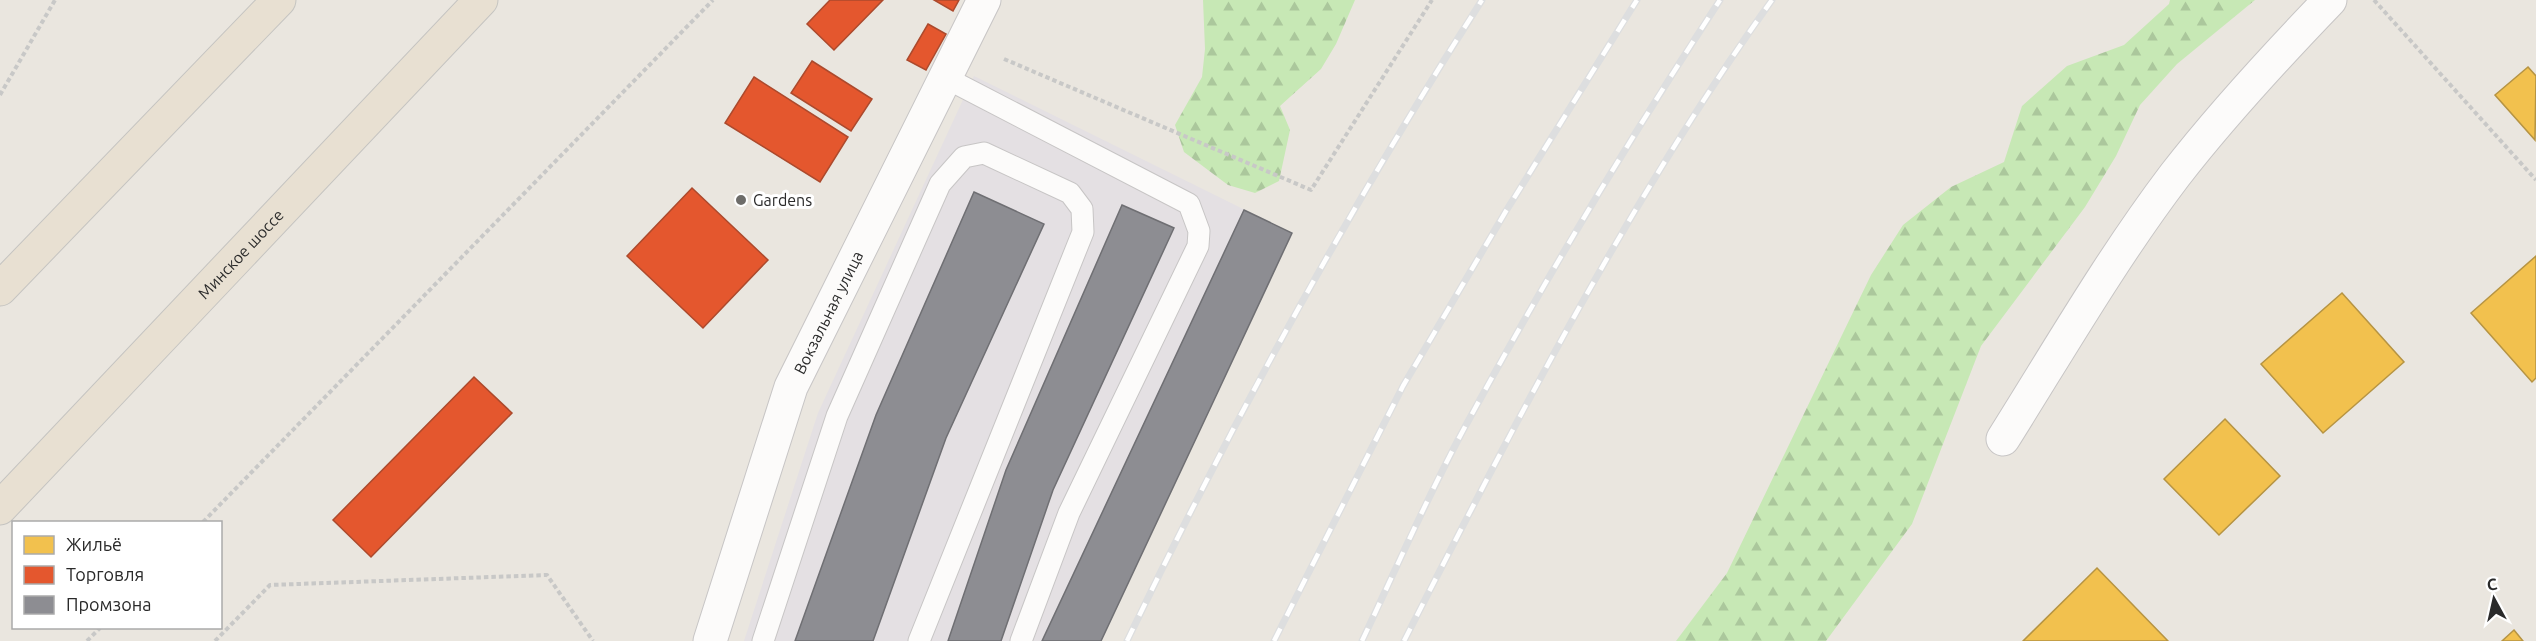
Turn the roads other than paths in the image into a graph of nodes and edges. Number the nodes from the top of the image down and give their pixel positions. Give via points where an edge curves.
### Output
1 (279, 0) edge
2 (481, 0) edge
3 (984, 0) edge
4 (2330, 0) edge
5 (944, 77) junction
6 (0, 289) edge
7 (2003, 439) dead end
8 (0, 507) edge
9 (710, 641) edge
10 (763, 641) edge
11 (919, 641) edge
12 (1021, 641) edge

1 - 6 highway
2 - 8 highway, Минское шоссе
3 - 5 street, Вокзальная улица
4 - 7 street via 2255,79 2176,175 2129,239
5 - 9 street, Вокзальная улица via 791,387
5 - 12 lane via 1189,204 1199,231 1198,246 1069,513
10 - 11 lane via 837,416 940,184 964,157 984,153 1070,193 1082,209 1083,232

